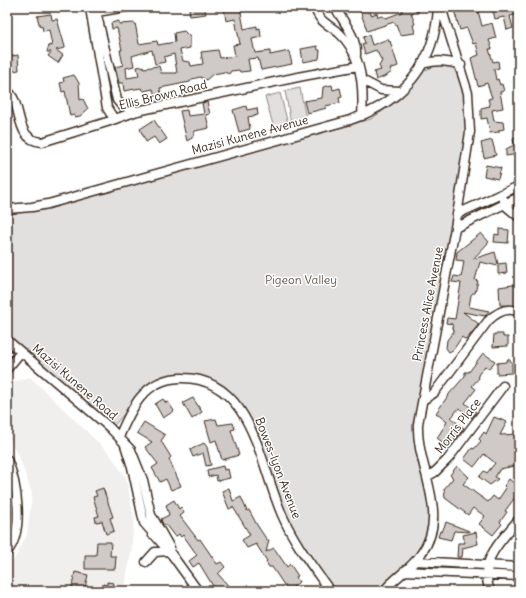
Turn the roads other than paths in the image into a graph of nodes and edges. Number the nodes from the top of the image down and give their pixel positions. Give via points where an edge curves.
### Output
1 (126, 7) edge
2 (315, 7) edge
3 (335, 7) edge
4 (439, 7) edge
5 (93, 10) edge
6 (357, 62) junction
7 (424, 63) junction
8 (461, 66) junction
9 (362, 80) junction
10 (7, 90) edge
11 (400, 91) junction
12 (138, 111) junction
13 (362, 116) junction
14 (114, 119) junction
15 (519, 186) edge
16 (501, 194) junction
17 (519, 197) edge
18 (505, 204) junction
19 (7, 209) edge
20 (457, 214) junction
21 (519, 217) edge
22 (455, 228) junction
23 (519, 312) edge
24 (7, 340) edge
25 (21, 352) junction
26 (7, 369) edge
27 (503, 386) dead end
28 (423, 400) junction
29 (119, 437) junction
30 (125, 445) junction
31 (7, 459) edge
32 (428, 476) junction
33 (151, 515) junction
34 (519, 518) edge
35 (152, 534) junction
36 (7, 552) edge
37 (170, 553) junction
38 (416, 561) junction
39 (146, 562) dead end
40 (487, 566) junction
41 (519, 567) edge
42 (404, 572) junction
43 (486, 575) junction
44 (519, 576) edge
45 (198, 591) edge
46 (330, 591) edge
47 (384, 591) edge
48 (490, 591) edge

1 - 5 street
2 - 6 street via 319,18 340,33
3 - 6 street via 354,39
4 - 7 street, Mazisi Kunene Avenue via 434,42
4 - 8 street, Princess Alice Avenue
5 - 12 street via 117,100 121,105
5 - 14 street via 107,108
6 - 9 street
6 - 12 street, Ellis Brown Road
7 - 8 street via 437,60
7 - 11 street, Mazisi Kunene Avenue
8 - 20 street, Princess Alice Avenue via 468,93 470,132
9 - 11 street via 381,90
9 - 13 street
10 - 14 street, Ellis Brown Road via 14,99 26,135 37,141 52,140
11 - 13 street, Mazisi Kunene Avenue via 383,106
12 - 14 street, Ellis Brown Road
13 - 19 street, Mazisi Kunene Avenue via 48,204
15 - 16 street
16 - 18 street
16 - 20 street
17 - 18 street
18 - 21 street
18 - 22 street
20 - 22 street, Princess Alice Avenue
22 - 28 street, Princess Alice Avenue
23 - 28 street via 505,310 494,315 434,393
24 - 25 street, Mazisi Kunene Road
25 - 26 street
25 - 29 street, Mazisi Kunene Road
27 - 32 street, Morris Place via 448,459
28 - 32 street, Princess Alice Avenue via 417,430
29 - 30 street, Mazisi Kunene Road
29 - 46 street, Bowes-lyon Avenue via 138,399 148,389 161,382 190,378 207,381 223,391 236,404 254,433 272,492 283,518 294,539
30 - 33 street, Mazisi Kunene Road via 132,450 139,466
30 - 35 street, Mazisi Kunene Road via 144,523
31 - 36 street via 15,487 17,507 14,537
32 - 38 street, Princess Alice Avenue via 433,500 431,535
33 - 35 street
33 - 37 street
34 - 40 street via 492,553
35 - 37 street
37 - 39 street via 155,552
37 - 45 street
38 - 40 street
38 - 42 street, Princess Alice Avenue
40 - 41 street
40 - 43 street
42 - 43 street
42 - 47 street, Princess Alice Avenue
43 - 44 street
43 - 48 street

